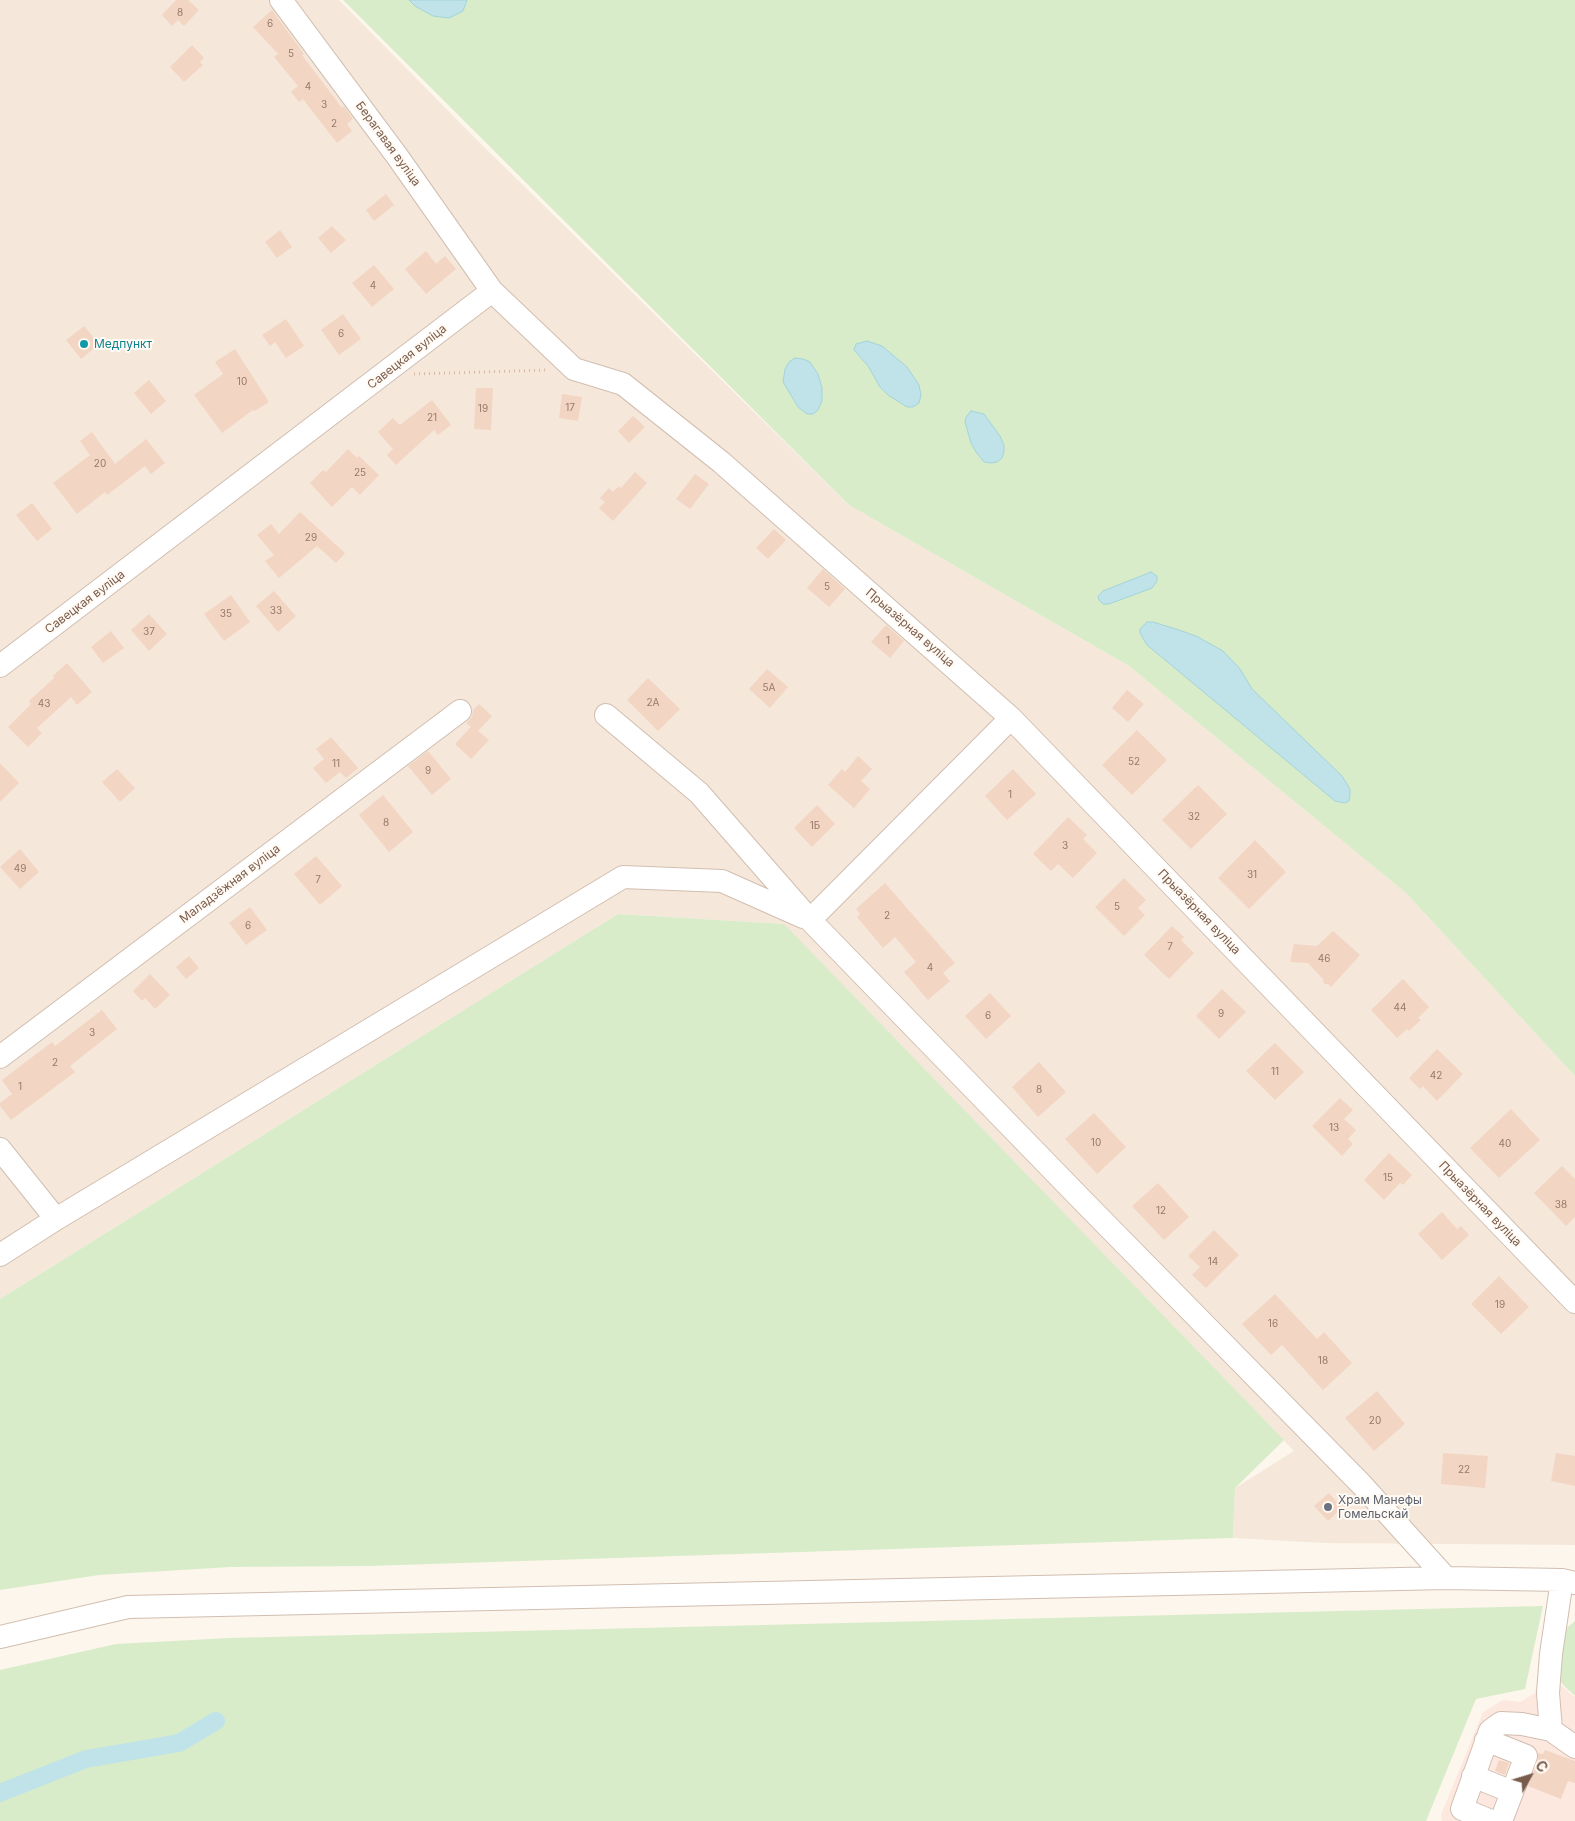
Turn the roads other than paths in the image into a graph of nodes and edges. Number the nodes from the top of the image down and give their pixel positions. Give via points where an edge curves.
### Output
1 (281, 0) edge
2 (492, 291) junction
3 (0, 666) edge
4 (460, 711) dead end
5 (606, 715) dead end
6 (1011, 718) junction
7 (810, 920) junction
8 (0, 1057) edge
9 (0, 1149) edge
10 (56, 1219) junction
11 (0, 1255) edge
12 (1575, 1302) edge
13 (1446, 1578) junction
14 (1569, 1581) edge
15 (0, 1637) edge
16 (1551, 1730) junction
17 (1484, 1747) junction
18 (1575, 1748) edge
19 (1502, 1810) edge

1 - 2 street, Берагавая вуліца via 398,156
2 - 3 street, Савецкая вуліца
2 - 6 street, Прыазёрная вуліца via 574,369 623,384 721,462
4 - 8 street, Маладзёжная вуліца
5 - 7 street via 699,792
6 - 7 street
6 - 12 street, Прыазёрная вуліца
7 - 10 street via 722,880 623,877
7 - 13 street via 1355,1478
9 - 10 street
10 - 11 street
13 - 14 street
13 - 15 street via 128,1607
14 - 16 street via 1551,1654 1548,1693
16 - 17 street via 1501,1723 1490,1731
16 - 18 street
17 - 19 street via 1471,1784
17 - 19 street via 1521,1770

